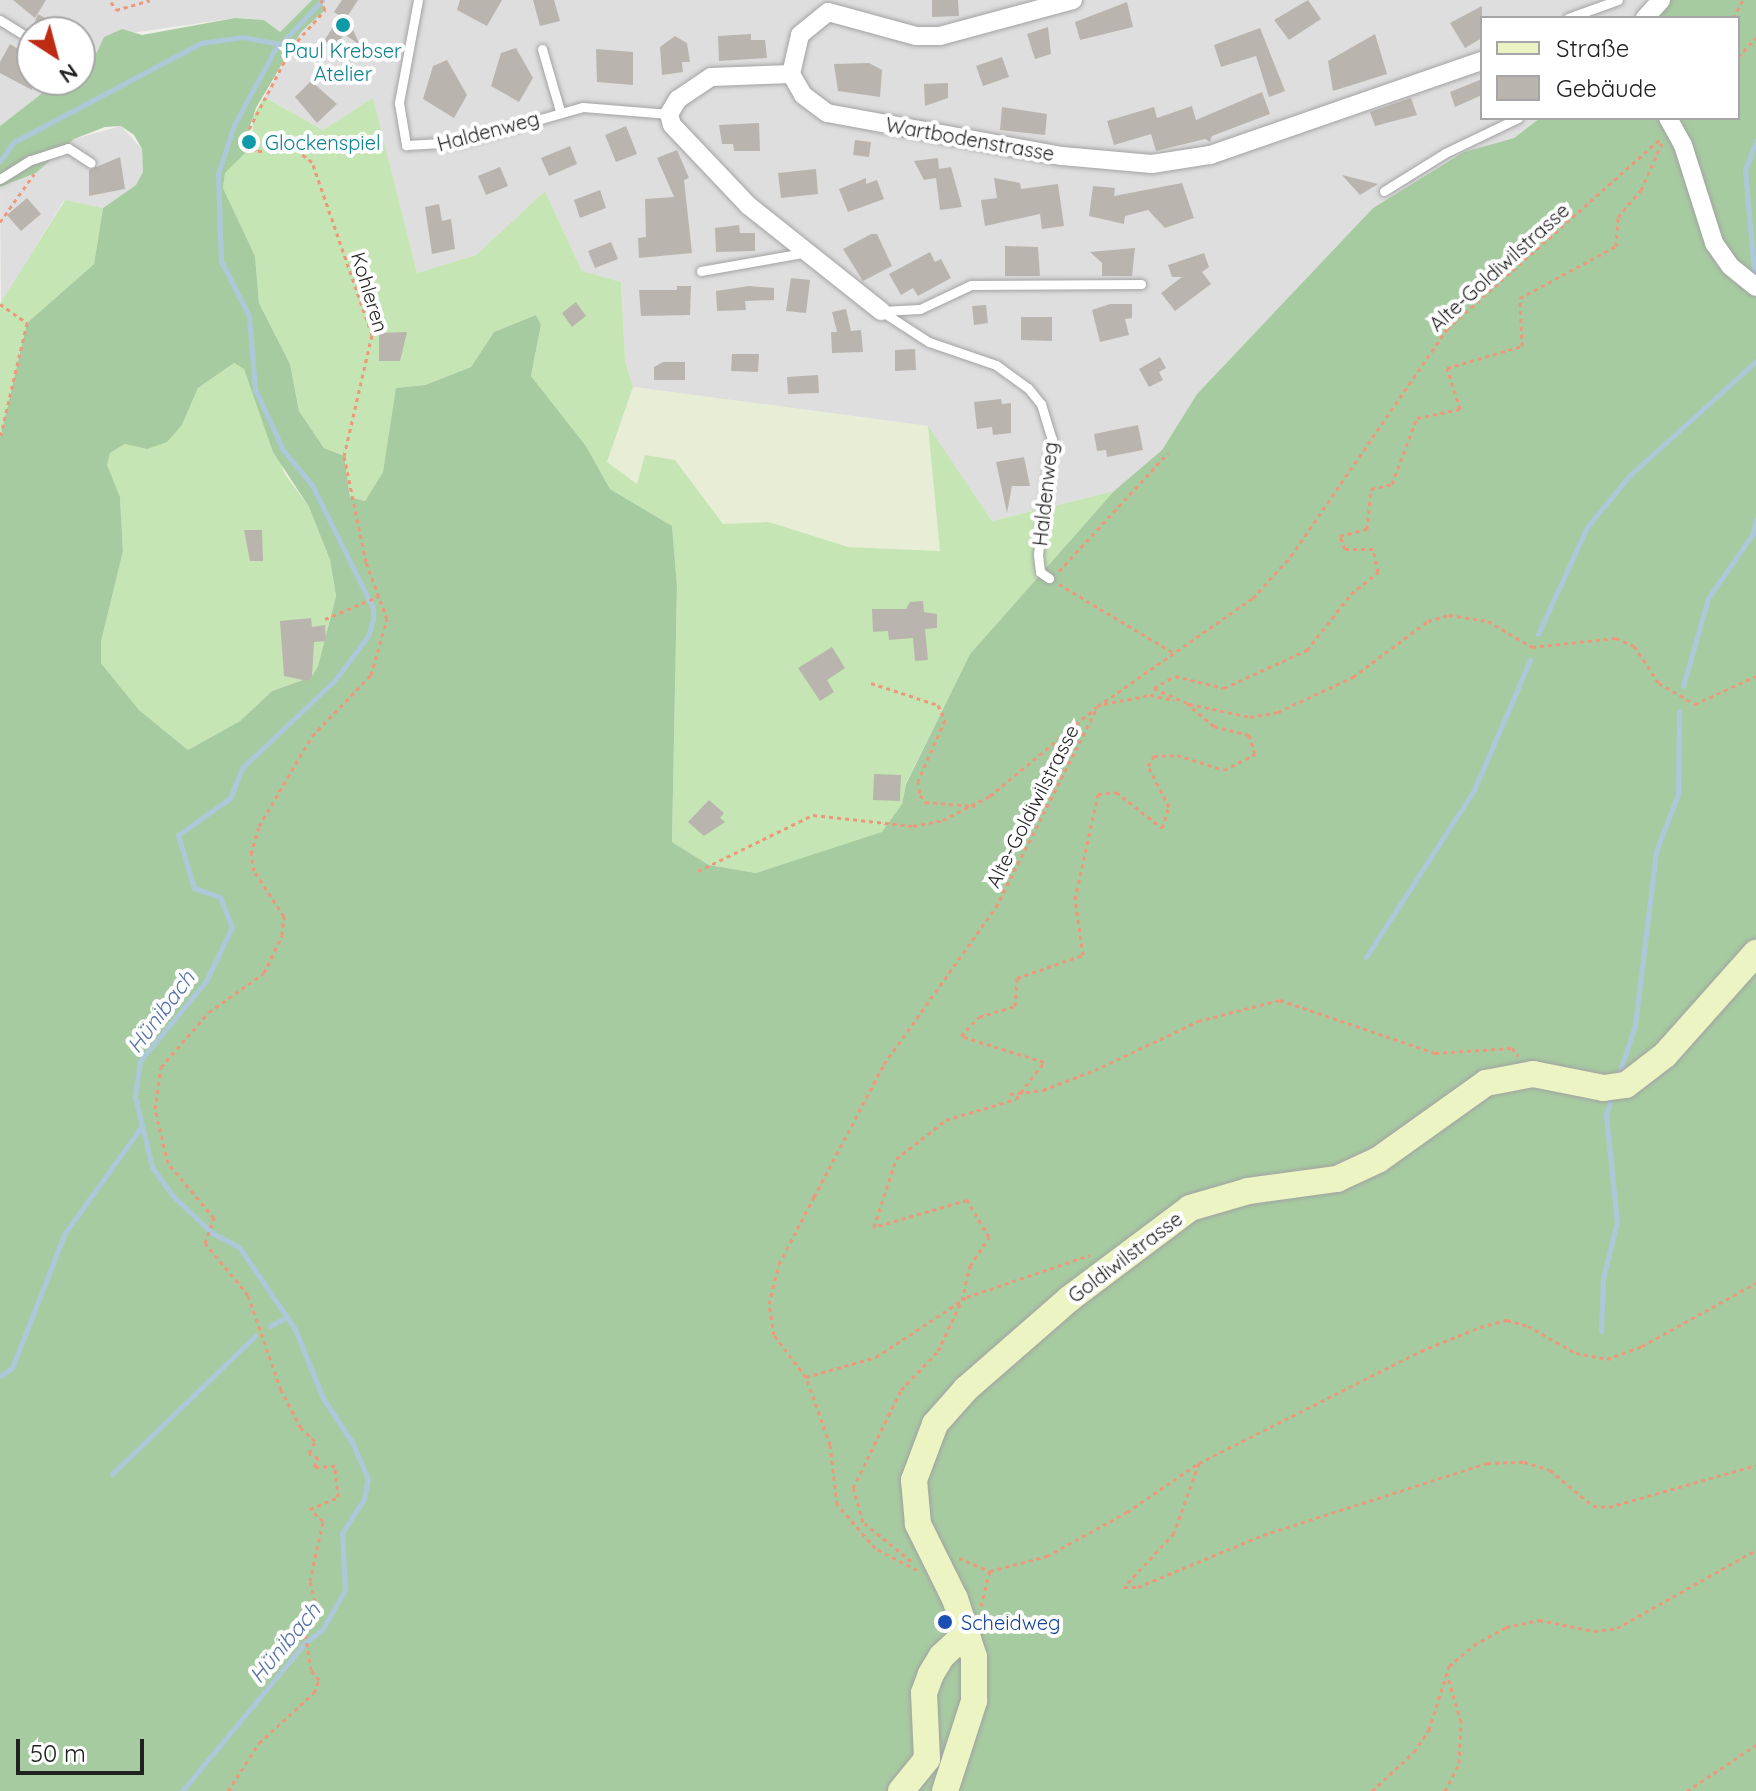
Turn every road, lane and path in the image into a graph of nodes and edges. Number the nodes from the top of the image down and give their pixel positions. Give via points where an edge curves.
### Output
1 (150, 0) edge
2 (321, 0) edge
3 (418, 0) edge
4 (1073, 0) edge
5 (1618, 0) edge
6 (111, 2) dead end
7 (129, 2) edge
8 (1574, 16) edge
9 (1756, 38) edge
10 (542, 49) dead end
11 (1740, 55) edge
12 (1480, 62) edge
13 (791, 74) junction
14 (560, 111) junction
15 (669, 114) junction
16 (1514, 120) edge
17 (1668, 125) edge
18 (91, 163) dead end
19 (19, 178) dead end
20 (0, 179) edge
21 (1384, 191) dead end
22 (0, 222) edge
23 (803, 253) junction
24 (701, 271) dead end
25 (1141, 284) dead end
26 (1756, 287) edge
27 (0, 304) edge
28 (881, 311) junction
29 (0, 438) edge
30 (1168, 453) dead end
31 (1049, 578) junction
32 (377, 597) junction
33 (325, 619) dead end
34 (1172, 652) junction
35 (1756, 676) edge
36 (871, 683) dead end
37 (1187, 703) junction
38 (1098, 706) junction
39 (975, 806) junction
40 (698, 871) dead end
41 (1756, 953) edge
42 (1533, 1074) junction
43 (1026, 1092) junction
44 (1010, 1094) dead end
45 (1099, 1252) dead end
46 (1756, 1283) edge
47 (962, 1300) junction
48 (806, 1377) junction
49 (1199, 1463) junction
50 (1756, 1465) edge
51 (1756, 1550) edge
52 (990, 1571) dead end
53 (954, 1595) junction
54 (967, 1633) junction
55 (1447, 1674) junction
56 (1756, 1745) edge
57 (228, 1791) edge
58 (901, 1791) edge
59 (945, 1791) edge
60 (1372, 1791) edge
61 (1445, 1791) edge
62 (1687, 1791) edge

1 - 7 path via 140,7
2 - 32 path, Kohleren via 325,10 292,47 249,129 256,151 294,148 312,162 372,335 344,456
3 - 14 lane, Haldenweg via 399,103 406,145 460,142
4 - 13 street via 940,36 916,36 828,12 800,35
5 - 8 lane
6 - 7 path via 116,10
9 - 11 path
10 - 14 lane
12 - 13 street, Wartbodenstrasse via 1223,150 1152,164 1062,156 827,113 803,95
13 - 15 street via 711,77 691,87
14 - 15 lane, Haldenweg via 601,106
15 - 23 street, Haldenweg via 672,125 749,206
16 - 21 lane
17 - 26 street via 1683,145 1714,243 1730,266
17 - 34 path, Alte-Goldiwilstrasse via 1447,329 1291,556 1253,598
17 - 37 path via 1641,190 1618,217 1616,246 1520,298 1522,346 1447,368 1460,409 1417,418 1392,484 1371,489 1367,529 1340,536 1345,549 1373,549 1378,572 1351,594 1307,650 1224,688 1175,676 1154,688
18 - 20 lane via 68,148 31,160
19 - 22 path via 36,173
23 - 24 lane
23 - 28 street, Haldenweg
25 - 28 lane via 971,285 920,309
27 - 29 path via 27,323
28 - 31 lane, Haldenweg via 929,342 996,365 1041,404 1052,439 1038,555 1040,572
30 - 31 path via 1076,556
31 - 34 path
32 - 33 path
32 - 57 path via 387,619 371,675 312,736 259,826 251,854 254,871 284,916 282,935 264,973 209,1012 161,1067 155,1109 168,1163 214,1218 205,1243 248,1295 281,1390 301,1428 315,1441 309,1453 318,1458 314,1467 335,1466 338,1497 310,1509 323,1521 310,1581 317,1609 314,1618 306,1616 305,1632 311,1670 319,1680 314,1693 259,1743
34 - 38 path, Alte-Goldiwilstrasse
35 - 37 path via 1695,704 1659,683 1634,646 1616,638 1532,647 1488,621 1449,615 1428,621 1353,677 1278,712 1250,717
36 - 39 path via 938,705 945,720 918,781 920,795 925,802
37 - 38 path via 1150,695
37 - 43 path via 1214,726 1249,735 1255,754 1224,770 1177,755 1154,756 1148,766 1169,807 1162,828 1116,792 1098,794 1075,899 1083,955 1017,978 1015,1006 979,1017 961,1036 1044,1062
38 - 39 path
38 - 48 path, Alte-Goldiwilstrasse via 996,907 884,1064 779,1264 769,1304 774,1335
39 - 40 path via 913,826 813,815
41 - 42 street, Goldiwilstrasse via 1665,1055 1626,1085 1604,1088
42 - 43 path via 1512,1048 1435,1053 1280,1000 1198,1021 1095,1070
42 - 53 street, Goldiwilstrasse via 1486,1083 1378,1160 1337,1179 1217,1197 1190,1208 1080,1290 966,1389 935,1424 914,1480 918,1524
43 - 44 path
43 - 47 path via 946,1120 896,1159 874,1227 967,1200 989,1237 970,1266
45 - 47 path
46 - 49 path via 1642,1346 1607,1359 1576,1353 1518,1323 1480,1327 1421,1351
47 - 48 path via 876,1357
47 - 53 path via 938,1351 901,1390 853,1488 863,1522
48 - 53 path, Alte-Goldiwilstrasse via 830,1445 837,1504 875,1548
49 - 50 path via 1174,1533 1124,1587 1138,1587 1263,1535 1487,1463 1524,1462 1550,1470 1593,1506 1609,1507
49 - 52 path via 1075,1542
51 - 55 path via 1617,1628 1594,1631 1539,1620 1506,1627 1474,1645
53 - 54 street, Goldiwilstrasse
54 - 58 street via 931,1674 924,1693 927,1759
54 - 59 street, Goldiwilstrasse via 974,1701
55 - 60 path via 1429,1730 1397,1772
55 - 61 path via 1461,1722 1459,1763
56 - 62 path

